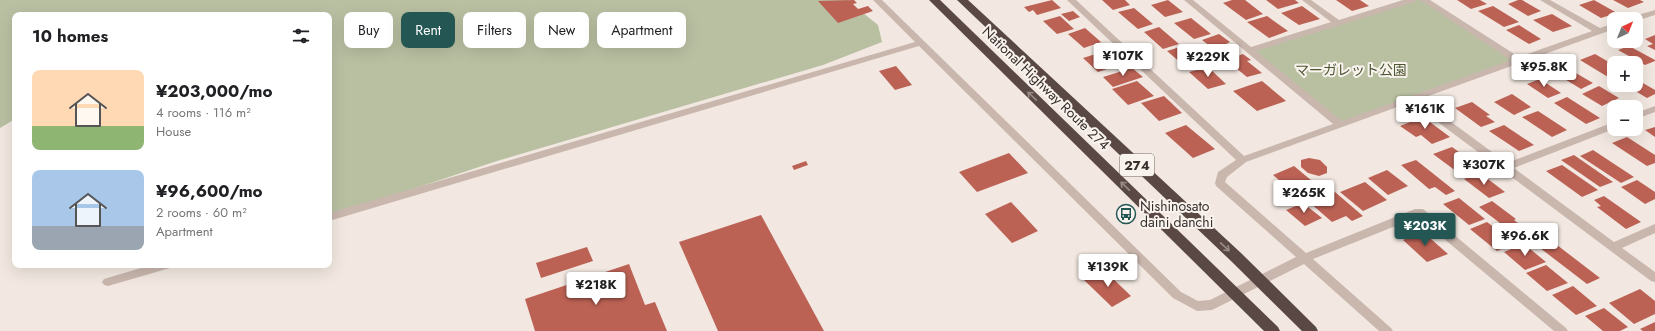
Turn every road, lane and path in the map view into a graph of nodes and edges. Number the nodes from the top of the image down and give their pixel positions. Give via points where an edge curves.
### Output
1 (877, 0) edge
2 (934, 0) edge
3 (962, 0) edge
4 (1071, 0) edge
5 (1188, 0) edge
6 (1306, 0) edge
7 (1412, 0) edge
8 (1424, 0) edge
9 (1544, 0) edge
10 (1655, 12) edge
11 (1643, 16) edge
12 (1338, 23) junction
13 (1607, 28) edge
14 (1598, 31) junction
15 (921, 43) junction
16 (1250, 50) junction
17 (1517, 60) junction
18 (1413, 99) junction
19 (1655, 109) edge
20 (1643, 113) edge
21 (1342, 125) junction
22 (1607, 128) edge
23 (1242, 160) junction
24 (1505, 168) junction
25 (332, 216) edge
26 (1655, 228) edge
27 (1613, 247) junction
28 (1306, 258) junction
29 (156, 268) edge
30 (1655, 278) edge
31 (1259, 280) junction
32 (108, 282) dead end
33 (1234, 293) junction
34 (1273, 331) edge
35 (1311, 331) edge
36 (1387, 331) edge
37 (1562, 331) edge

1 - 15 street
33 -> 2 highway, National Highway Route 274 / 274
3 -> 31 highway, National Highway Route 274 / 274
4 - 23 street
5 - 16 street
6 - 12 street
7 - 12 street
8 - 17 street
9 - 14 street
10 - 11 street
12 - 16 street
13 - 14 street
14 - 17 street
15 - 25 street
15 - 33 street via 1177,295 1197,306 1212,305
16 - 21 street
17 - 18 street
18 - 21 street
18 - 24 street
19 - 20 street
21 - 23 street
22 - 24 street
23 - 28 street via 1222,175 1220,183
24 - 27 street
26 - 27 street
27 - 30 street
28 - 31 street
28 - 36 street
28 - 37 street via 1419,212
29 - 32 street
31 - 33 street
31 - 35 highway, National Highway Route 274 / 274
33 - 34 highway, National Highway Route 274 / 274

